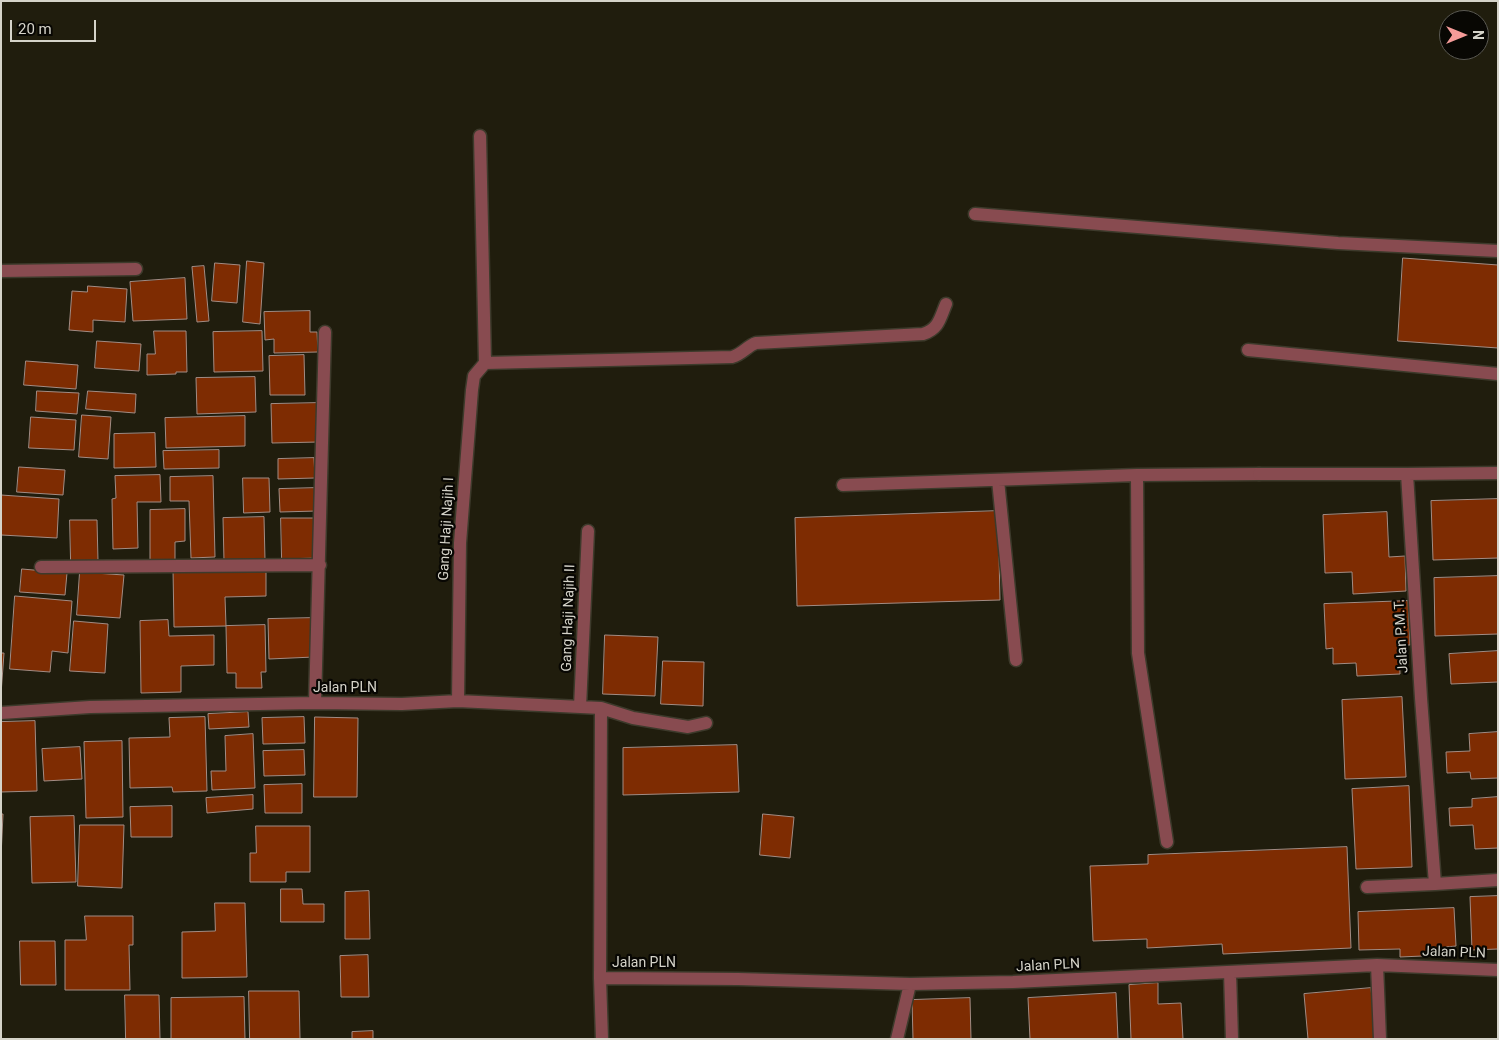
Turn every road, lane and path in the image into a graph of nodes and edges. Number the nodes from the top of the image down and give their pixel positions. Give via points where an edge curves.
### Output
1 (480, 136) dead end
2 (975, 214) dead end
3 (1498, 251) edge
4 (136, 269) dead end
5 (1, 271) edge
6 (946, 304) dead end
7 (325, 332) dead end
8 (1248, 350) dead end
9 (485, 363) junction
10 (1498, 374) edge
11 (1498, 472) edge
12 (1407, 474) junction
13 (1137, 475) junction
14 (998, 480) junction
15 (844, 484) dead end
16 (588, 530) dead end
17 (320, 565) junction
18 (41, 567) dead end
19 (1016, 660) dead end
20 (458, 701) junction
21 (315, 703) junction
22 (580, 707) junction
23 (601, 708) junction
24 (1, 713) edge
25 (706, 723) dead end
26 (1167, 842) dead end
27 (1498, 880) edge
28 (1435, 884) junction
29 (1367, 887) dead end
30 (1377, 965) junction
31 (1498, 970) edge
32 (1230, 972) junction
33 (600, 978) junction
34 (910, 984) junction
35 (602, 1039) edge
36 (897, 1039) edge
37 (1232, 1039) edge
38 (1380, 1039) edge

1 - 9 street
2 - 3 street via 1328,242
4 - 5 street
6 - 9 street via 933,331 923,334 756,342 732,357
7 - 17 street
8 - 10 street
9 - 20 street, Gang Haji Najih I via 474,376 472,390 460,542
11 - 12 street
12 - 13 street
12 - 28 street, Jalan P.M.T.
13 - 14 street
13 - 26 street via 1138,653
14 - 15 street
14 - 19 street
16 - 22 street, Gang Haji Najih II
17 - 18 street
17 - 21 street
20 - 21 street, Jalan PLN
20 - 22 street, Jalan PLN
21 - 24 street, Jalan PLN via 90,707
22 - 23 street, Jalan PLN
23 - 25 street via 678,726
23 - 33 street, Jalan PLN
27 - 28 street
28 - 29 street
30 - 31 street, Jalan PLN
30 - 32 street, Jalan PLN
30 - 38 street
32 - 34 street, Jalan PLN
32 - 37 street
33 - 34 street, Jalan PLN
33 - 35 street
34 - 36 street

